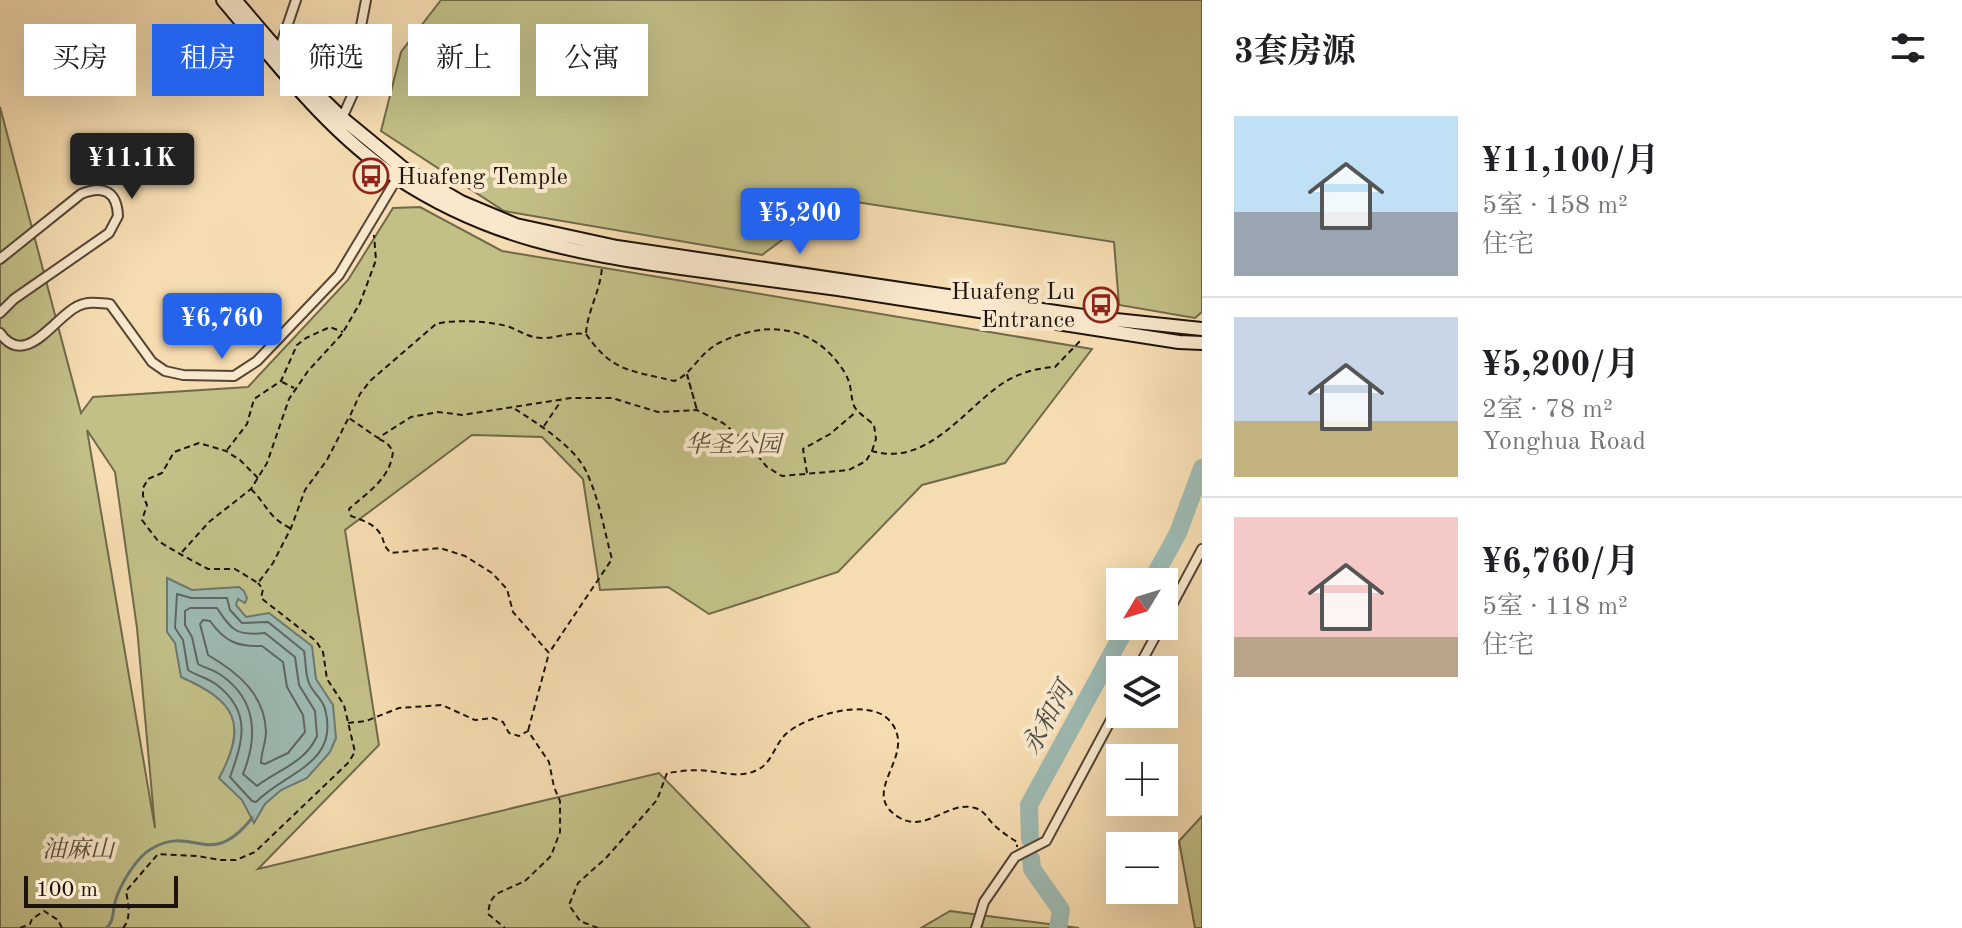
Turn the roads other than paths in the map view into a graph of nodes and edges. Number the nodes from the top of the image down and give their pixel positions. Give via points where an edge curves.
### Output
1 (223, 0) edge
2 (235, 0) edge
3 (296, 0) edge
4 (366, 0) edge
5 (279, 50) junction
6 (342, 118) junction
7 (401, 173) junction
8 (0, 259) edge
9 (0, 313) edge
10 (1202, 329) edge
11 (0, 333) edge
12 (1202, 343) edge
13 (1202, 549) edge
14 (1178, 594) edge
15 (1107, 728) edge
16 (976, 928) edge

1 - 7 street via 318,111 377,164
2 - 5 street
3 - 5 street
4 - 6 street via 357,47 357,85
5 - 6 street
6 - 7 street
7 - 10 street via 485,214 564,237 1097,318
7 - 11 street via 339,275 257,361 234,376 165,371 152,362 110,304 75,307 27,344 8,343
7 - 12 street via 450,208 497,230 550,245
8 - 9 street via 81,194 103,190 115,200 118,216 109,233
13 - 14 street
15 - 16 street via 1046,841 1015,857 984,902

